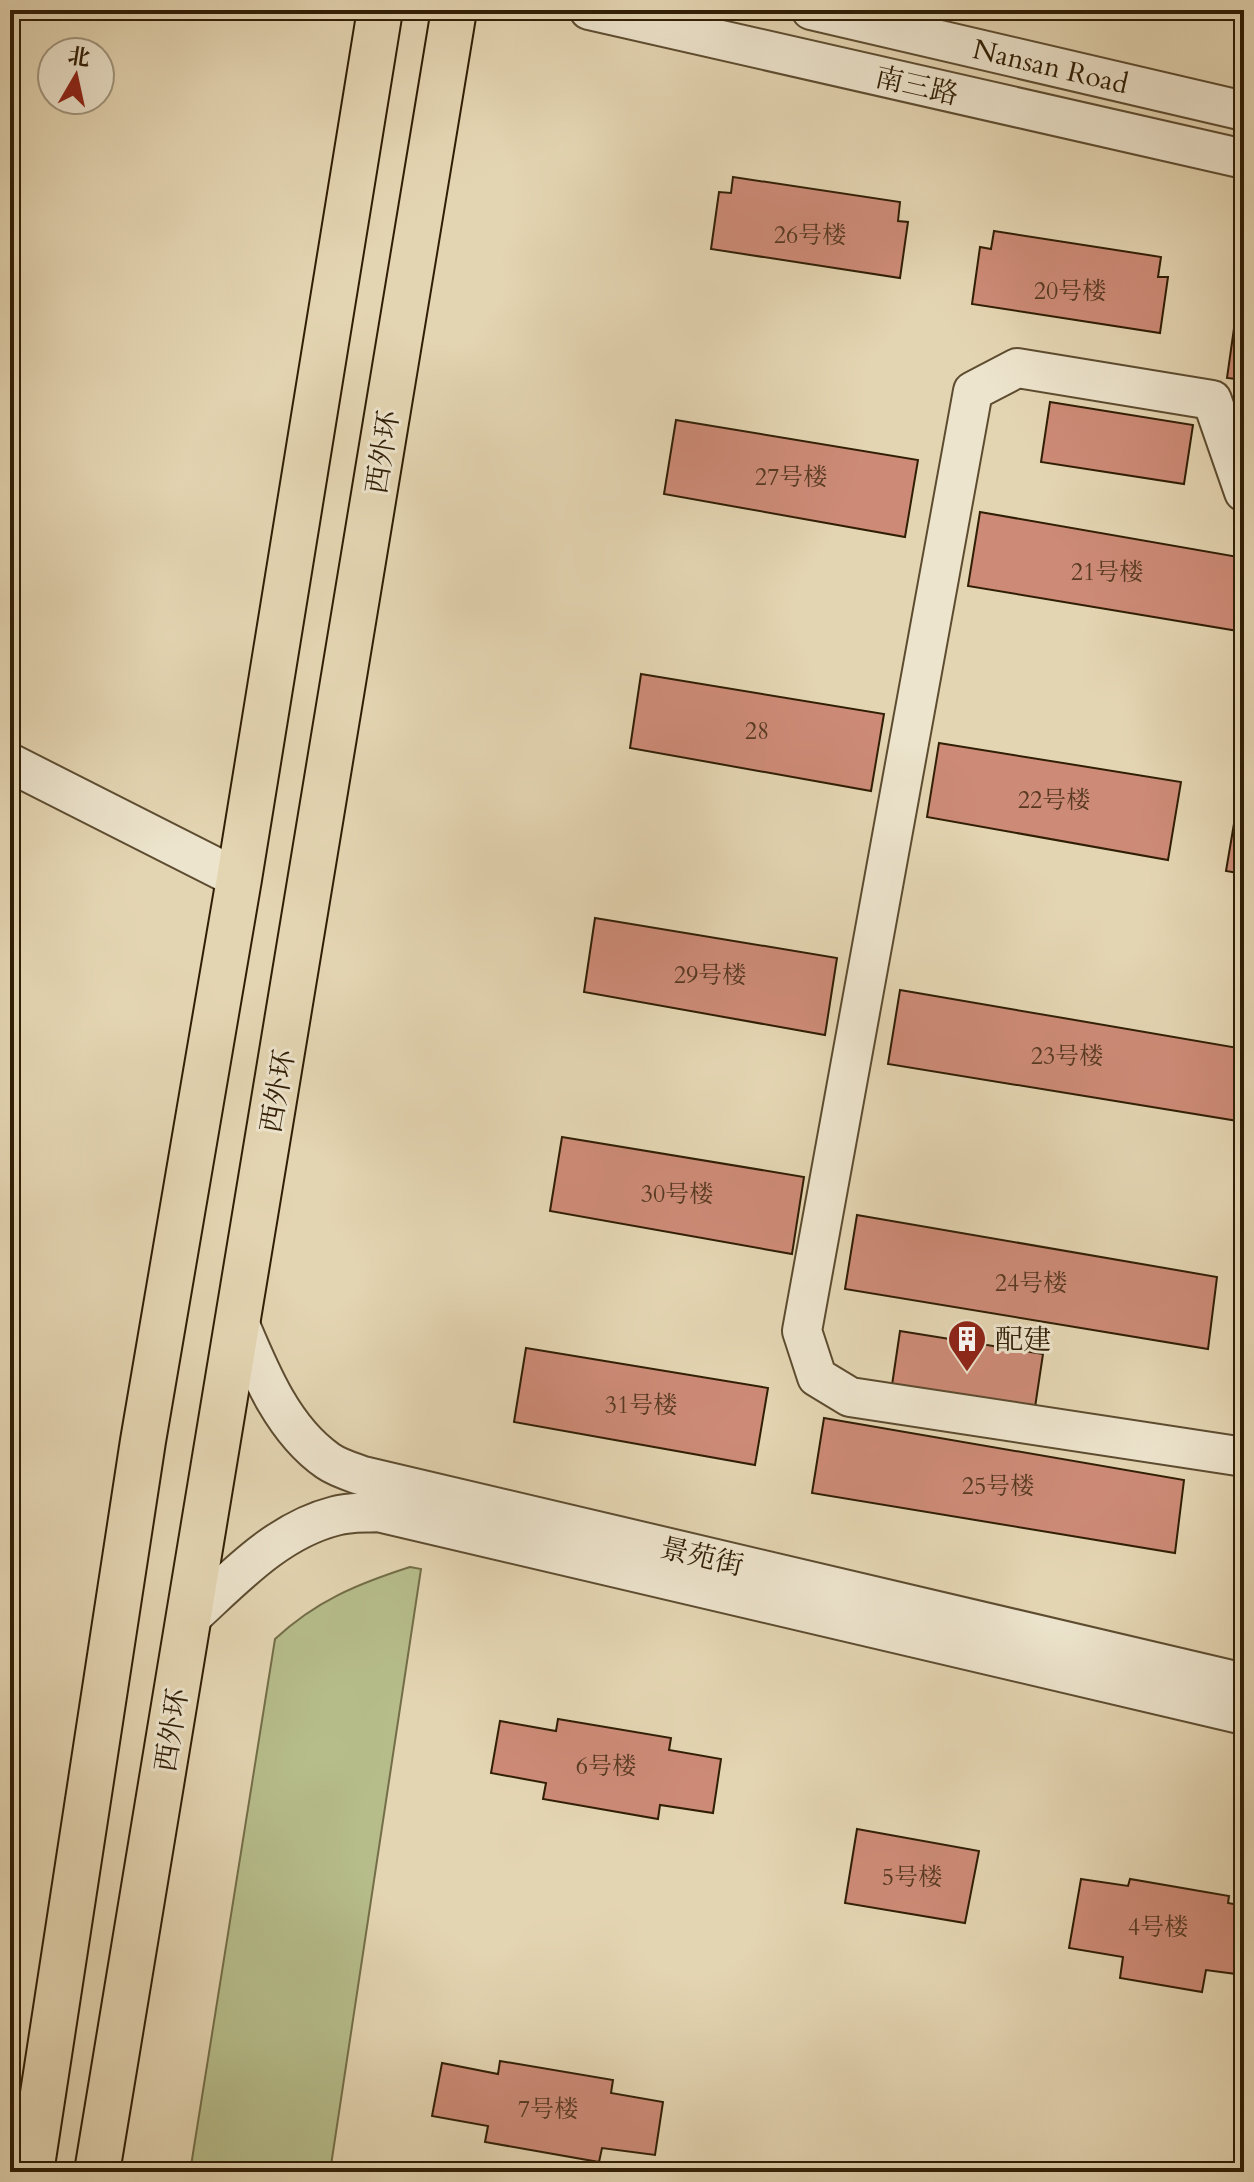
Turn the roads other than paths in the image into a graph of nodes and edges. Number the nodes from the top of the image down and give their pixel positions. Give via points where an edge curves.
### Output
1 (380, 10) edge
2 (454, 10) edge
3 (589, 10) edge
4 (811, 10) edge
5 (1244, 111) edge
6 (1244, 159) edge
7 (1244, 492) edge
8 (10, 763) edge
9 (239, 879) junction
10 (238, 1320) junction
11 (1244, 1457) edge
12 (190, 1618) junction
13 (1244, 1683) edge
14 (1244, 1715) edge
15 (31, 2172) edge
16 (97, 2172) edge

1 - 9 highway
2 - 10 highway, 西外环
3 - 6 street, 南三路
4 - 5 street, Nansan Road
7 - 11 street via 1212,400 1017,368 973,391 802,1331 817,1377 850,1397
8 - 9 street
9 - 15 highway via 143,1441
10 - 12 highway, 西外环
10 - 13 street, 景苑街 via 281,1410 304,1439 329,1462 363,1476
12 - 14 street, 景苑街 via 292,1533 335,1516 378,1512
12 - 16 highway, 西外环

